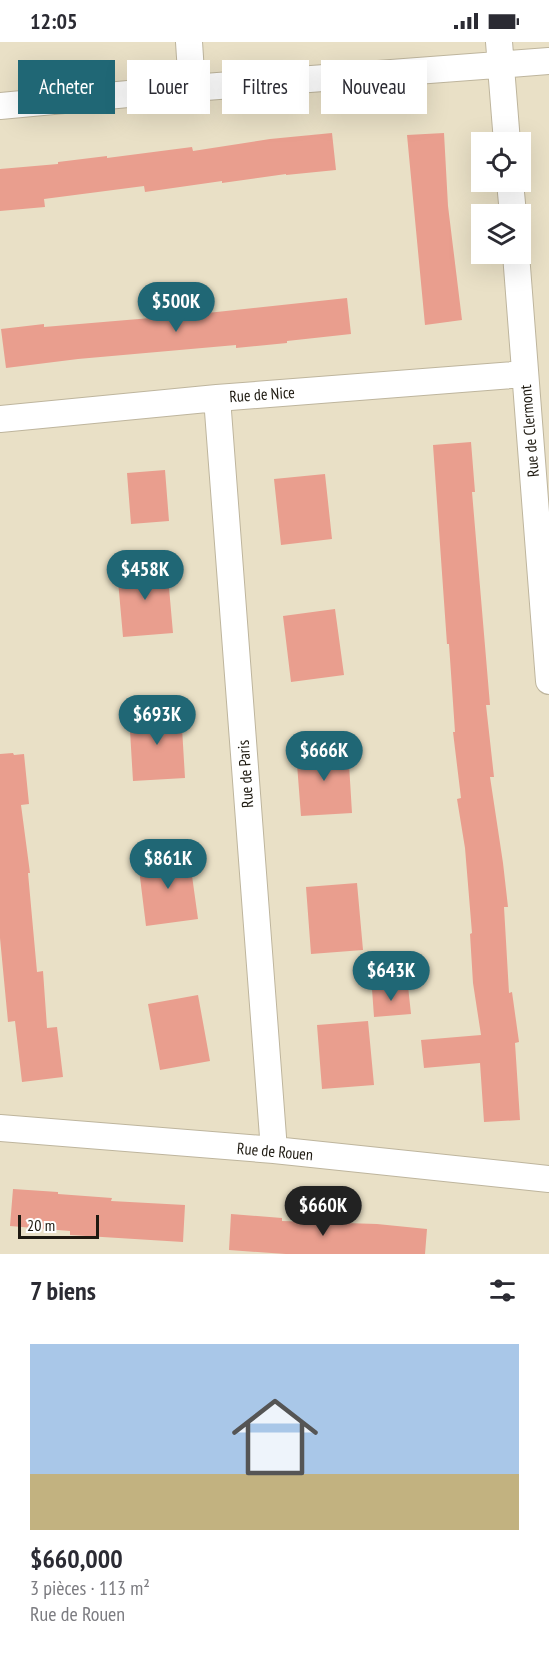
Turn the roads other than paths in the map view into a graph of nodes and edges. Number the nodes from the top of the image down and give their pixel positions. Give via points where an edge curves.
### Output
1 (189, 42) edge
2 (500, 53) edge
3 (190, 60) edge
4 (549, 61) edge
5 (210, 86) edge
6 (127, 94) edge
7 (0, 106) edge
8 (506, 132) edge
9 (517, 264) edge
10 (525, 374) junction
11 (217, 398) junction
12 (0, 419) edge
13 (549, 681) edge
14 (0, 1128) edge
15 (274, 1150) junction
16 (549, 1179) edge

1 - 3 street
2 - 4 street
2 - 5 street
2 - 8 street
6 - 7 street
9 - 10 street, Rue de Clermont
10 - 11 street, Rue de Nice
10 - 13 street, Rue de Clermont
11 - 12 street, Rue de Nice
11 - 15 street, Rue de Paris
14 - 15 street, Rue de Rouen
15 - 16 street, Rue de Rouen

